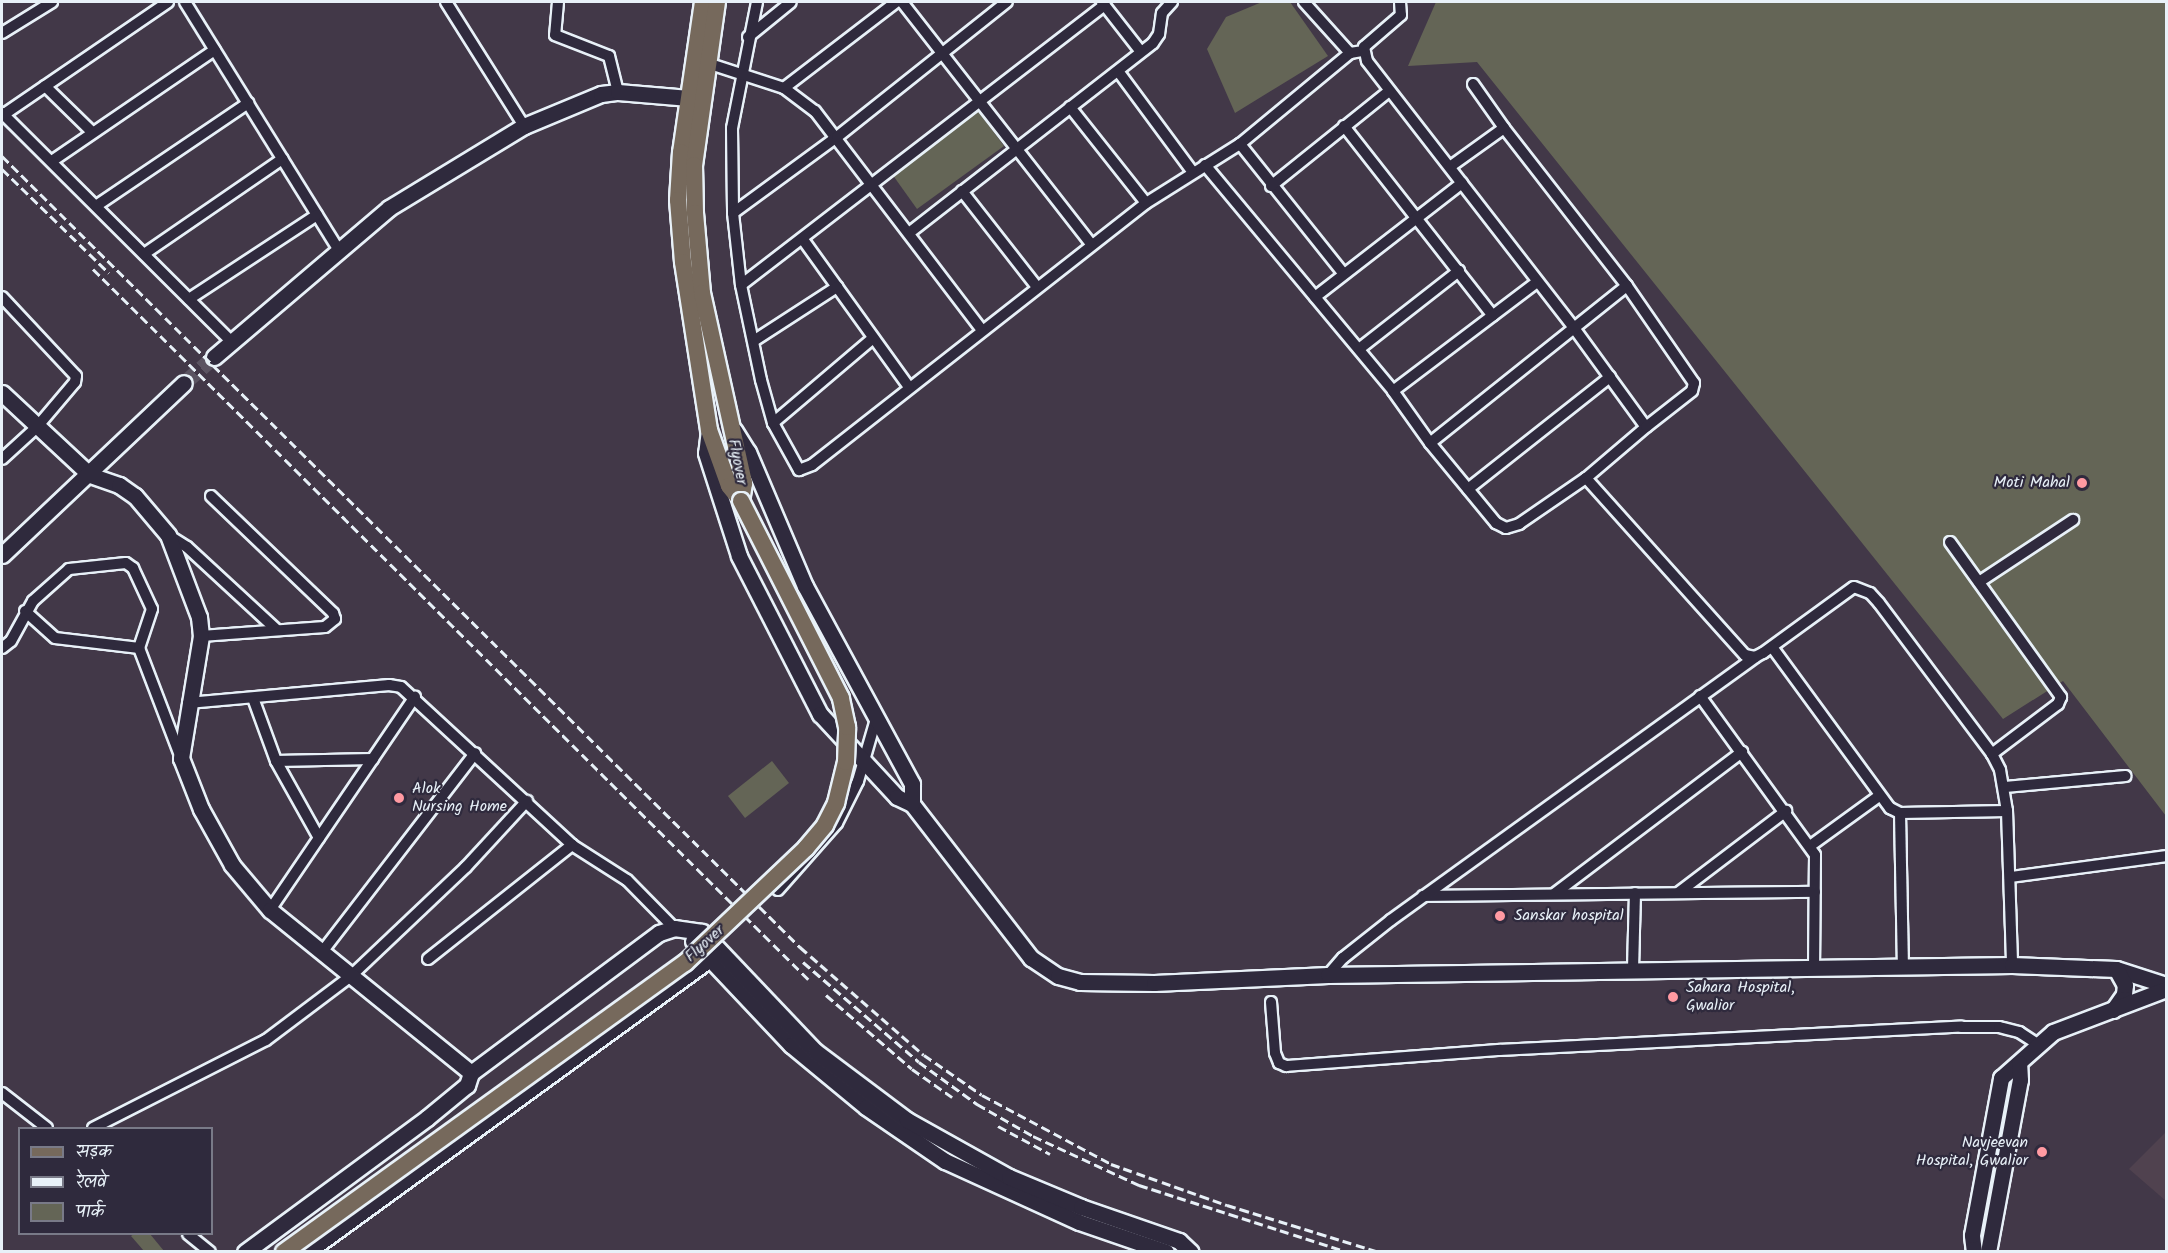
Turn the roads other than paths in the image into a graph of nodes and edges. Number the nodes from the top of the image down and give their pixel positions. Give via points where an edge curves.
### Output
1 (52, 2) edge
2 (168, 2) edge
3 (185, 2) edge
4 (446, 2) edge
5 (558, 2) edge
6 (703, 2) edge
7 (717, 2) edge
8 (757, 2) edge
9 (791, 2) edge
10 (896, 2) edge
11 (902, 2) edge
12 (1007, 2) edge
13 (1171, 2) edge
14 (1304, 2) edge
15 (1400, 2) edge
16 (1104, 3) edge
17 (2, 33) edge
18 (748, 37) junction
19 (215, 50) junction
20 (1362, 51) junction
21 (941, 52) junction
22 (1141, 52) junction
23 (1350, 53) junction
24 (701, 61) junction
25 (1118, 71) junction
26 (741, 75) junction
27 (1473, 84) dead end
28 (45, 86) junction
29 (784, 88) junction
30 (1389, 91) junction
31 (618, 92) junction
32 (695, 99) junction
33 (981, 99) junction
34 (248, 103) junction
35 (1070, 107) junction
36 (2, 114) edge
37 (524, 126) junction
38 (1344, 126) junction
39 (1504, 128) junction
40 (92, 132) junction
41 (837, 137) junction
42 (1240, 144) junction
43 (1017, 148) junction
44 (282, 159) junction
45 (52, 161) junction
46 (1205, 165) junction
47 (1450, 166) junction
48 (1192, 171) junction
49 (1462, 183) junction
50 (873, 186) junction
51 (1271, 186) junction
52 (962, 191) junction
53 (1146, 203) junction
54 (96, 206) junction
55 (733, 213) junction
56 (317, 214) junction
57 (1416, 218) junction
58 (909, 233) junction
59 (804, 241) junction
60 (1092, 245) junction
61 (338, 249) junction
62 (144, 254) junction
63 (1459, 272) junction
64 (1343, 273) junction
65 (1537, 282) junction
66 (741, 285) junction
67 (1627, 286) junction
68 (837, 287) junction
69 (1037, 287) junction
70 (1315, 297) junction
71 (189, 299) junction
72 (4, 305) edge
73 (1493, 316) junction
74 (1574, 328) junction
75 (982, 330) junction
76 (872, 339) junction
77 (755, 340) junction
78 (234, 343) junction
79 (1359, 349) junction
80 (214, 357) tunnel mouth
81 (1611, 377) junction
82 (184, 383) tunnel mouth
83 (909, 387) junction
84 (1393, 390) junction
85 (2, 393) edge
86 (729, 423) junction
87 (773, 423) junction
88 (37, 427) junction
89 (1646, 427) junction
90 (709, 430) junction
91 (1430, 443) junction
92 (2, 459) edge
93 (90, 475) junction
94 (1586, 478) junction
95 (1468, 489) junction
96 (211, 496) dead end
97 (741, 501) junction
98 (2073, 520) dead end
99 (168, 535) junction
100 (1950, 542) dead end
101 (2, 555) edge
102 (1979, 582) junction
103 (25, 611) junction
104 (277, 630) junction
105 (201, 636) junction
106 (1772, 647) junction
107 (2, 648) edge
108 (139, 648) junction
109 (1755, 657) junction
110 (1700, 696) junction
111 (415, 697) junction
112 (253, 698) junction
113 (188, 704) junction
114 (876, 719) junction
115 (1742, 752) junction
116 (475, 753) junction
117 (1992, 754) junction
118 (181, 758) junction
119 (373, 759) junction
120 (276, 761) junction
121 (865, 762) junction
122 (2125, 776) dead end
123 (2006, 787) junction
124 (1880, 796) junction
125 (527, 801) junction
126 (912, 804) junction
127 (1786, 811) junction
128 (2007, 812) junction
129 (1900, 813) junction
130 (319, 838) junction
131 (572, 845) junction
132 (1810, 846) junction
133 (2166, 856) edge
134 (2011, 877) junction
135 (778, 890) dead end
136 (1815, 892) junction
137 (1635, 893) junction
138 (1678, 893) junction
139 (1554, 894) junction
140 (1423, 896) junction
141 (270, 910) junction
142 (681, 929) junction
143 (322, 952) junction
144 (714, 956) junction
145 (428, 959) dead end
146 (2012, 965) junction
147 (1903, 967) junction
148 (1814, 968) junction
149 (1633, 969) junction
150 (2116, 969) junction
151 (1328, 975) junction
152 (351, 976) junction
153 (2166, 987) edge
154 (1271, 1002) dead end
155 (2112, 1011) junction
156 (2036, 1043) junction
157 (2019, 1063) junction
158 (471, 1073) junction
159 (2, 1093) edge
160 (46, 1127) edge
161 (95, 1127) edge
162 (190, 1235) edge
163 (1972, 1235) junction
164 (210, 1251) edge
165 (245, 1251) edge
166 (284, 1251) edge
167 (307, 1251) edge
168 (1166, 1251) edge
169 (1191, 1251) edge
170 (1969, 1251) edge
171 (1974, 1251) edge
172 (1989, 1251) edge

1 - 17 street
2 - 28 street
3 - 19 street
4 - 37 street
5 - 31 street via 555,35 609,56
6 - 24 main road
7 - 24 main road
8 - 18 street
9 - 18 street
10 - 29 street
11 - 21 street
12 - 21 street
13 - 22 street via 1162,13 1159,34
14 - 23 street
15 - 20 street via 1401,15
16 - 22 street
16 - 33 street
18 - 26 street
19 - 34 street
19 - 40 street
20 - 23 street
20 - 30 street
21 - 33 street
21 - 41 street
22 - 25 street
23 - 42 street
24 - 26 street
24 - 32 main road
25 - 35 street
25 - 48 street
26 - 29 street
26 - 55 street via 732,128
27 - 39 street
28 - 36 street
28 - 40 street
29 - 41 street via 814,111
30 - 38 street
30 - 47 street
31 - 32 street
31 - 37 street via 582,99
32 - 86 main road, Flyover via 694,165 702,293
32 - 90 main road, Flyover via 678,200 683,262
33 - 43 street
33 - 50 street
34 - 44 street
34 - 54 street
35 - 43 street
35 - 53 street
36 - 45 street
37 - 61 street via 412,192
38 - 51 street
38 - 57 street
39 - 47 street
39 - 67 street
40 - 45 street
41 - 50 street
41 - 55 street
42 - 46 street
42 - 51 street
43 - 52 street
43 - 60 street
44 - 56 street
44 - 62 street
45 - 54 street
46 - 48 street
46 - 70 street
47 - 49 street
48 - 53 street
49 - 57 street
49 - 65 street
50 - 58 street
50 - 59 street
51 - 64 street
52 - 58 street
52 - 69 street
53 - 60 street
54 - 62 street
55 - 66 street
56 - 61 street
56 - 71 street
57 - 63 street
57 - 64 street
58 - 75 street
59 - 66 street
59 - 68 street
60 - 69 street
61 - 78 street
62 - 71 street
63 - 73 street
63 - 79 street
64 - 70 street
65 - 73 street
65 - 74 street
66 - 77 street
67 - 74 street
67 - 89 street via 1694,383 1692,391
68 - 76 street
68 - 77 street
69 - 75 street
70 - 79 street
71 - 78 street
72 - 88 street via 76,376
73 - 84 street
74 - 81 street
74 - 91 street
75 - 83 street
76 - 83 street
76 - 87 street
77 - 87 street
78 - 80 street
79 - 84 street
81 - 89 street
81 - 95 street
82 - 93 street
83 - 87 street via 805,469 794,465
84 - 91 street
85 - 88 street
86 - 97 main road, Flyover via 744,483
86 - 114 street via 748,452 805,586
88 - 92 street
88 - 93 street
89 - 94 street
90 - 97 main road, Flyover via 729,486
90 - 121 street via 706,453 739,556 819,714
91 - 95 street
93 - 99 street via 119,485 135,496
93 - 101 street
94 - 95 street via 1519,524 1506,528 1496,523
94 - 109 street via 1741,652
96 - 104 street via 335,619 326,627
97 - 166 main road, Flyover, bridge via 841,698 847,727 846,762 836,803 825,825 685,963
98 - 102 street
99 - 104 street via 187,547
99 - 105 street via 198,617
100 - 102 street
102 - 117 street via 2061,697 2058,704
103 - 107 street via 11,641
103 - 108 street via 55,638
103 - 108 street via 69,569 126,563 133,568 152,609
104 - 105 street
105 - 113 street
106 - 109 street
106 - 117 street via 1846,590 1859,587 1869,593 1902,632
106 - 124 street
108 - 118 street
109 - 110 street
110 - 115 street
110 - 140 street
111 - 112 street via 401,687 389,685
111 - 116 street
111 - 119 street
112 - 113 street
112 - 120 street
113 - 118 street
114 - 121 street
114 - 126 street via 912,784
115 - 127 street
115 - 139 street
116 - 125 street
116 - 143 street
117 - 123 street
118 - 141 street via 214,836
119 - 120 street
119 - 130 street
120 - 130 street
121 - 126 street via 897,797
121 - 135 street via 837,823
122 - 123 street
123 - 128 street
124 - 129 street
124 - 132 street
125 - 131 street
125 - 152 street via 466,867
126 - 151 street via 1031,958 1058,976 1080,982 1154,982
127 - 132 street
127 - 138 street
128 - 129 street
128 - 134 street
129 - 147 street
130 - 141 street
131 - 142 street via 627,879
131 - 145 street
132 - 136 street via 1815,855
133 - 134 street
134 - 146 street
136 - 138 street
136 - 148 street
137 - 138 street
137 - 139 street
137 - 149 street
139 - 140 street
140 - 151 street via 1343,958
141 - 143 street
142 - 144 street
142 - 158 street via 645,942 507,1050
143 - 152 street
144 - 167 street
144 - 168 street via 791,1045 866,1107 945,1161 1079,1222
144 - 169 street via 815,1051 907,1120 1009,1177 1179,1241
146 - 147 street
146 - 150 street
147 - 148 street
148 - 149 street
149 - 151 street
150 - 153 street
150 - 155 street via 2125,981 2124,994
152 - 158 street
152 - 161 street via 266,1040
153 - 155 street
154 - 156 street via 1275,1053 1279,1063 1286,1066 1499,1050 1961,1027 1999,1027 2019,1032
155 - 156 street via 2053,1032
156 - 157 street
157 - 163 street via 2001,1078
157 - 172 street via 2020,1080
158 - 165 street via 467,1085 427,1118
159 - 160 street
162 - 164 street
163 - 170 street
163 - 171 street

